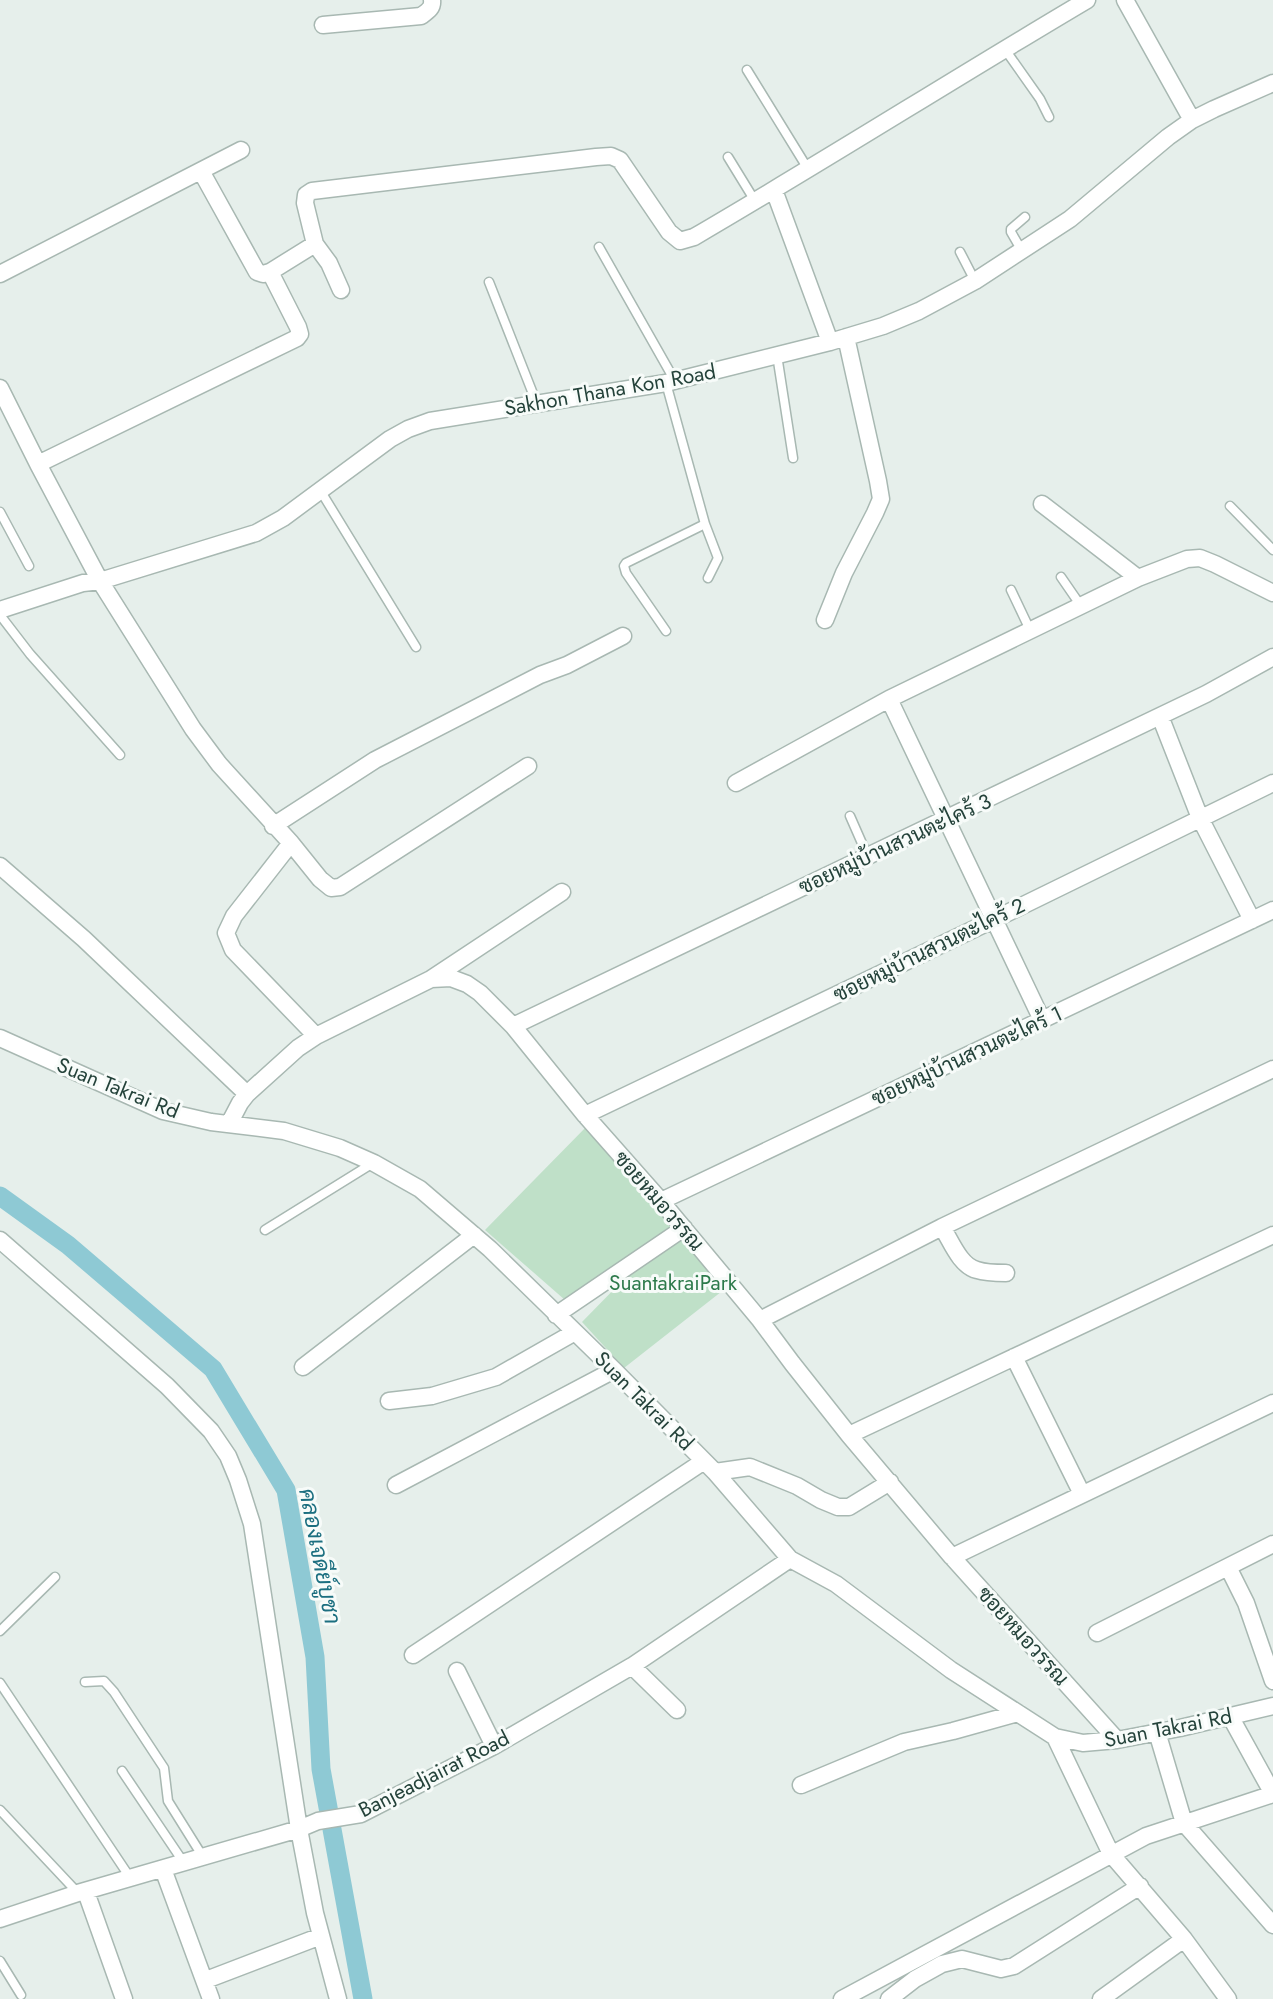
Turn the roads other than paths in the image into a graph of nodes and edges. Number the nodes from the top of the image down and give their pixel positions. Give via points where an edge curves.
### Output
1 (432, 0) edge
2 (1125, 0) edge
3 (1082, 1) edge
4 (323, 25) dead end
5 (1004, 48) junction
6 (747, 70) dead end
7 (1273, 83) edge
8 (1049, 117) dead end
9 (1192, 120) junction
10 (241, 150) dead end
11 (727, 158) dead end
12 (808, 169) junction
13 (201, 171) junction
14 (774, 190) junction
15 (755, 201) junction
16 (1025, 217) dead end
17 (315, 244) junction
18 (599, 247) dead end
19 (960, 251) dead end
20 (1022, 251) junction
21 (270, 272) junction
22 (0, 274) edge
23 (975, 281) junction
24 (489, 282) dead end
25 (341, 290) dead end
26 (838, 340) junction
27 (777, 355) junction
28 (671, 382) junction
29 (0, 388) edge
30 (537, 404) junction
31 (793, 457) dead end
32 (38, 464) junction
33 (320, 491) junction
34 (1042, 504) dead end
35 (1230, 506) dead end
36 (0, 512) edge
37 (705, 524) junction
38 (1273, 550) edge
39 (29, 566) dead end
40 (1061, 577) dead end
41 (708, 578) dead end
42 (1138, 578) junction
43 (100, 580) junction
44 (1011, 590) dead end
45 (1273, 593) edge
46 (1081, 606) junction
47 (0, 613) edge
48 (825, 620) dead end
49 (1030, 630) junction
50 (666, 631) dead end
51 (623, 636) dead end
52 (416, 647) dead end
53 (1273, 657) edge
54 (890, 699) junction
55 (1160, 716) junction
56 (120, 755) dead end
57 (528, 766) dead end
58 (736, 783) dead end
59 (1273, 783) edge
60 (850, 816) dead end
61 (1200, 818) junction
62 (946, 820) junction
63 (273, 826) junction
64 (290, 843) junction
65 (868, 857) junction
66 (0, 866) edge
67 (562, 892) dead end
68 (1273, 910) edge
69 (995, 919) junction
70 (1252, 920) junction
71 (431, 979) junction
72 (1042, 1020) junction
73 (513, 1026) junction
74 (316, 1036) junction
75 (0, 1038) edge
76 (1273, 1069) edge
77 (247, 1094) junction
78 (585, 1115) junction
79 (229, 1124) junction
80 (374, 1163) junction
81 (661, 1201) junction
82 (942, 1227) junction
83 (684, 1228) junction
84 (265, 1230) dead end
85 (474, 1235) junction
86 (1273, 1235) edge
87 (0, 1240) edge
88 (1006, 1273) dead end
89 (556, 1315) junction
90 (760, 1320) junction
91 (575, 1332) junction
92 (1014, 1357) junction
93 (303, 1367) dead end
94 (614, 1370) junction
95 (389, 1401) dead end
96 (1273, 1404) edge
97 (849, 1435) junction
98 (709, 1467) junction
99 (890, 1482) junction
100 (396, 1485) dead end
101 (1082, 1494) junction
102 (1273, 1544) edge
103 (952, 1557) junction
104 (790, 1559) junction
105 (1228, 1567) junction
106 (55, 1577) dead end
107 (0, 1631) edge
108 (1097, 1633) dead end
109 (413, 1656) dead end
110 (632, 1665) junction
111 (457, 1671) dead end
112 (1273, 1681) edge
113 (85, 1682) dead end
114 (0, 1683) edge
115 (1273, 1706) edge
116 (677, 1710) dead end
117 (1017, 1713) junction
118 (1230, 1716) junction
119 (1157, 1732) junction
120 (1055, 1737) junction
121 (1117, 1740) junction
122 (494, 1746) junction
123 (122, 1770) dead end
124 (801, 1785) dead end
125 (0, 1811) edge
126 (1184, 1823) junction
127 (299, 1829) junction
128 (1111, 1854) junction
129 (203, 1857) junction
130 (184, 1863) junction
131 (163, 1869) junction
132 (131, 1878) junction
133 (1140, 1886) junction
134 (82, 1893) junction
135 (0, 1919) edge
136 (1273, 1925) edge
137 (321, 1936) junction
138 (1184, 1939) junction
139 (0, 1961) edge
140 (924, 1965) junction
141 (206, 1980) junction
142 (21, 1994) dead end
143 (124, 1999) edge
144 (212, 1999) edge
145 (338, 1999) edge
146 (842, 1999) edge
147 (889, 1999) edge
148 (1101, 1999) edge
149 (1228, 1999) edge

1 - 4 street via 429,11 421,16
2 - 9 street
3 - 5 street
5 - 8 lane
5 - 12 street
6 - 12 lane
7 - 9 street, Sakhon Thana Kon Road
9 - 20 street, Sakhon Thana Kon Road via 1070,219
10 - 13 street
11 - 15 lane
12 - 14 street
13 - 21 street via 257,272
13 - 22 street
14 - 15 street
14 - 26 street
15 - 17 street via 680,241 620,160 596,157 312,191 305,203
16 - 20 lane via 1011,229
17 - 21 street
17 - 25 street
18 - 28 lane
19 - 23 lane
20 - 23 street, Sakhon Thana Kon Road
21 - 32 street via 298,327 296,338
23 - 26 street, Sakhon Thana Kon Road via 919,311
24 - 30 lane
26 - 27 street, Sakhon Thana Kon Road
26 - 48 street via 881,499
27 - 28 street, Sakhon Thana Kon Road
27 - 31 lane
28 - 30 street, Sakhon Thana Kon Road
28 - 37 lane
29 - 32 street
30 - 33 street, Sakhon Thana Kon Road via 429,421 408,429
32 - 43 street
33 - 43 street, Sakhon Thana Kon Road via 256,533
33 - 52 lane
34 - 42 street
35 - 38 lane
36 - 39 lane
37 - 41 lane via 718,558
37 - 50 lane via 624,566
40 - 46 lane
42 - 45 street via 1200,558
42 - 46 street
43 - 47 street, Sakhon Thana Kon Road
43 - 63 street via 193,729
44 - 49 lane
46 - 49 street
47 - 56 lane via 30,654
49 - 54 street
51 - 63 street via 375,760
53 - 55 street, ซอยหมู่บ้านสวนตะไคร้ 3
54 - 58 street
54 - 62 street
55 - 61 street
55 - 62 street, ซอยหมู่บ้านสวนตะไคร้ 3
57 - 64 street via 340,887 331,888 320,879
59 - 61 street, ซอยหมู่บ้านสวนตะไคร้ 2
60 - 65 lane
61 - 69 street, ซอยหมู่บ้านสวนตะไคร้ 2
61 - 70 street
62 - 65 street, ซอยหมู่บ้านสวนตะไคร้ 3
62 - 69 street
63 - 64 street
64 - 74 street via 226,933 233,950
65 - 73 street, ซอยหมู่บ้านสวนตะไคร้ 3
66 - 77 street
67 - 71 street
68 - 70 street, ซอยหมู่บ้านสวนตะไคร้ 1
69 - 72 street
69 - 78 street, ซอยหมู่บ้านสวนตะไคร้ 2
70 - 72 street, ซอยหมู่บ้านสวนตะไคร้ 1
71 - 73 street, ซอยหมอวรรณ via 451,978 467,984
71 - 74 street
72 - 81 street, ซอยหมู่บ้านสวนตะไคร้ 1
73 - 78 street, ซอยหมอวรรณ
74 - 77 street
75 - 79 street, Suan Takrai Rd via 163,1111
76 - 82 street
77 - 79 street
78 - 81 street, ซอยหมอวรรณ
79 - 80 street, Suan Takrai Rd via 284,1131
80 - 84 lane
80 - 85 street, Suan Takrai Rd via 420,1189
81 - 83 street, ซอยหมอวรรณ
82 - 88 street via 969,1267
82 - 90 street
83 - 89 street
83 - 90 street, ซอยหมอวรรณ
85 - 89 street, Suan Takrai Rd
85 - 93 street
86 - 92 street
87 - 127 street via 167,1386 211,1431 228,1456 252,1524
89 - 91 street, Suan Takrai Rd
90 - 97 street, ซอยหมอวรรณ
91 - 94 street, Suan Takrai Rd
91 - 95 street via 496,1377 432,1396
92 - 97 street
92 - 101 street
94 - 98 street, Suan Takrai Rd
94 - 100 street
96 - 101 street
97 - 99 street, ซอยหมอวรรณ
98 - 99 street via 750,1467 838,1507 849,1507
98 - 104 street, Suan Takrai Rd
98 - 109 street
99 - 103 street, ซอยหมอวรรณ
101 - 103 street
102 - 105 street
103 - 121 street, ซอยหมอวรรณ
104 - 110 street, Banjeadjairat Road
104 - 117 street, Suan Takrai Rd via 836,1584
105 - 108 street
105 - 112 street
106 - 107 lane
110 - 116 street
110 - 122 street, Banjeadjairat Road
111 - 122 street
113 - 129 lane via 104,1681 114,1692 164,1768 168,1801
114 - 132 lane
115 - 118 street, Suan Takrai Rd
117 - 120 street, Suan Takrai Rd
117 - 124 street via 904,1742
118 - 119 street, Suan Takrai Rd
118 - 126 street via 1273,1794
119 - 121 street, Suan Takrai Rd
119 - 126 street
120 - 121 street, Suan Takrai Rd via 1083,1743
120 - 128 street
122 - 127 street, Banjeadjairat Road via 360,1814
123 - 130 lane
125 - 134 lane
126 - 128 street
126 - 136 street
127 - 129 street, Banjeadjairat Road
127 - 137 street
128 - 133 street
128 - 140 street
129 - 130 street, Banjeadjairat Road
130 - 131 street, Banjeadjairat Road
131 - 132 street, Banjeadjairat Road
131 - 141 street
132 - 134 street, Banjeadjairat Road
133 - 138 street
133 - 140 street via 1014,1966 1001,1969 962,1959
134 - 135 street, Banjeadjairat Road
134 - 143 street
137 - 141 street
137 - 145 street
138 - 148 street
138 - 149 street
139 - 142 lane
140 - 146 street
140 - 147 street via 915,1979
141 - 144 street

